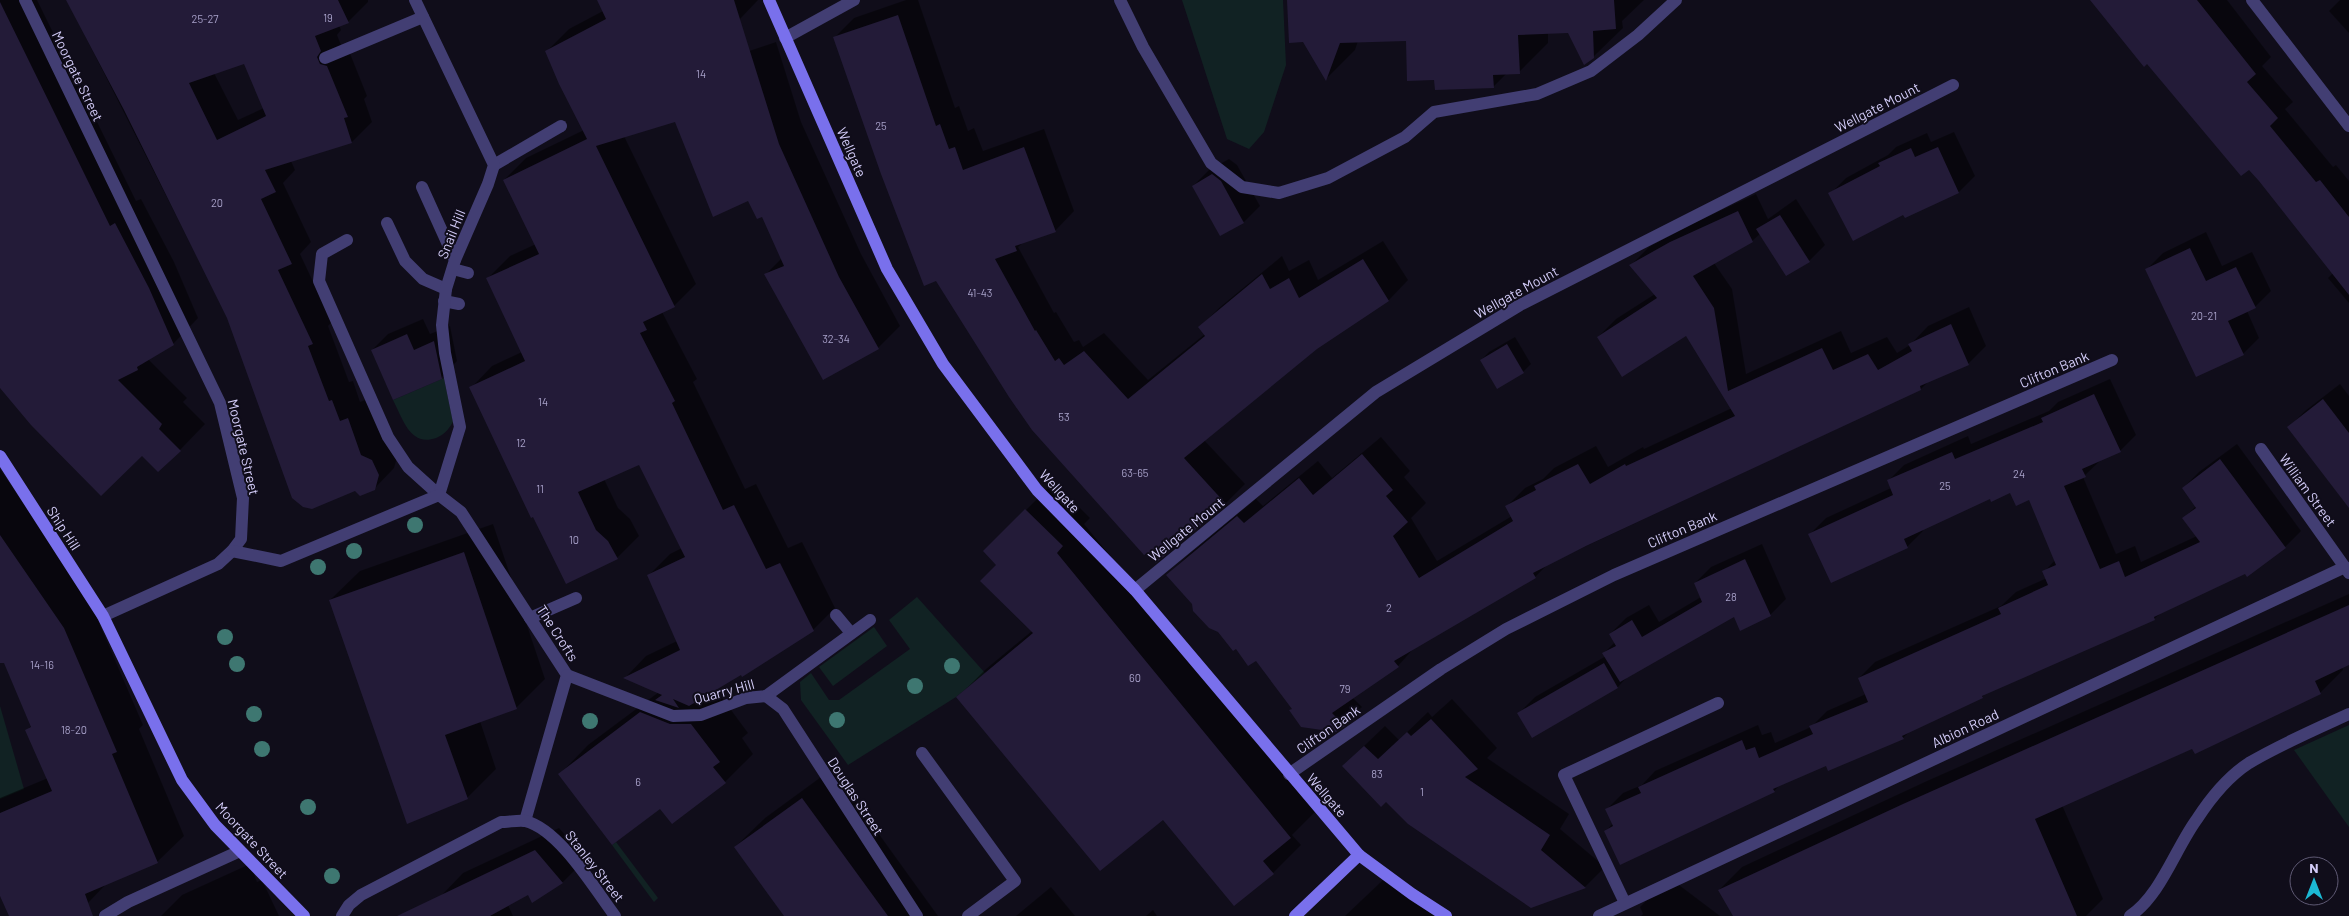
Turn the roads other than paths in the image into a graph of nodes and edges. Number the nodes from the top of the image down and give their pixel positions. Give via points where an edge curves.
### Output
1 (25, 0) edge
2 (415, 0) edge
3 (769, 0) edge
4 (854, 0) edge
5 (1120, 0) edge
6 (1676, 0) edge
7 (2252, 0) edge
8 (423, 17) junction
9 (784, 38) junction
10 (325, 58) dead end
11 (1953, 85) dead end
12 (561, 126) dead end
13 (2349, 126) edge
14 (494, 165) junction
15 (422, 188) dead end
16 (387, 223) dead end
17 (347, 240) dead end
18 (454, 264) junction
19 (468, 273) dead end
20 (445, 295) junction
21 (459, 304) dead end
22 (2112, 360) dead end
23 (2261, 449) dead end
24 (1, 461) edge
25 (440, 495) junction
26 (232, 551) junction
27 (2347, 570) edge
28 (1135, 590) junction
29 (576, 598) dead end
30 (836, 615) dead end
31 (102, 616) junction
32 (530, 618) junction
33 (870, 620) dead end
34 (851, 633) junction
35 (567, 675) junction
36 (766, 696) junction
37 (1718, 703) dead end
38 (2349, 714) edge
39 (922, 753) dead end
40 (1289, 774) junction
41 (525, 821) junction
42 (240, 851) junction
43 (1360, 855) junction
44 (1625, 903) junction
45 (105, 916) edge
46 (304, 916) edge
47 (342, 916) edge
48 (616, 916) edge
49 (917, 916) edge
50 (968, 916) edge
51 (1294, 916) edge
52 (1446, 916) edge
53 (1599, 916) edge
54 (2130, 916) edge

1 - 26 street, Moorgate Street via 220,403 243,498 240,539
2 - 8 street
3 - 9 street, Wellgate
4 - 9 street
5 - 6 street via 1210,163 1242,187 1279,193 1328,178 1405,137 1434,112 1537,94 1591,71 1638,35
7 - 13 street
8 - 10 street
8 - 14 street
9 - 28 street, Wellgate via 887,269 943,364 1037,490
11 - 28 street, Wellgate Mount via 1520,305 1376,392
12 - 14 street
14 - 18 street, Snail Hill
15 - 18 street
16 - 20 street via 405,260 406,269
17 - 25 street, The Crofts via 322,254 319,281 388,437 408,468
18 - 19 street
18 - 20 street, Snail Hill
20 - 21 street
20 - 25 street, Snail Hill via 442,325 445,353 460,427
22 - 40 street, Clifton Bank via 1614,575 1506,629 1441,669
23 - 27 street, William Street
24 - 31 street, Ship Hill
25 - 26 street via 281,561
25 - 32 street, The Crofts via 461,512
26 - 31 street via 218,564
27 - 44 street, Albion Road
28 - 40 street, Wellgate
29 - 32 street
30 - 34 street
31 - 42 street, Moorgate Street via 182,780 215,825
32 - 35 street, The Crofts
33 - 34 street, Quarry Hill
34 - 36 street, Quarry Hill
35 - 36 street, Quarry Hill via 672,716 701,715 746,698
35 - 41 street, The Crofts
36 - 49 street, Douglas Street via 783,709
37 - 44 street via 1564,775
38 - 54 street via 2248,764 2218,791 2140,909
39 - 50 street via 1015,881
40 - 43 street, Wellgate
41 - 47 street via 502,822 361,896 349,905
41 - 48 street, Stanley Street via 558,840
42 - 45 street via 128,902
42 - 46 street, Moorgate Street
43 - 51 street
43 - 52 street, Wellgate
44 - 53 street, Albion Road

